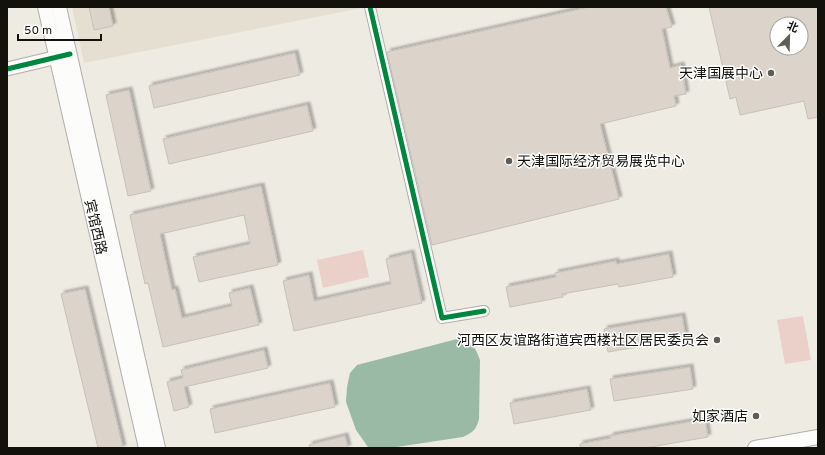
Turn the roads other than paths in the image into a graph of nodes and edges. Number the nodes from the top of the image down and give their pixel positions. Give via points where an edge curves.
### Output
1 (45, 7) edge
2 (59, 7) edge
3 (370, 7) edge
4 (63, 55) junction
5 (7, 69) edge
6 (484, 310) dead end
7 (818, 437) edge
8 (146, 448) edge
9 (158, 448) edge
10 (755, 448) edge

1 - 4 main road, 宾馆西路
2 - 4 main road, 宾馆西路
3 - 6 street via 442,318
4 - 5 street
4 - 8 main road, 宾馆西路
4 - 9 main road, 宾馆西路
7 - 10 main road

